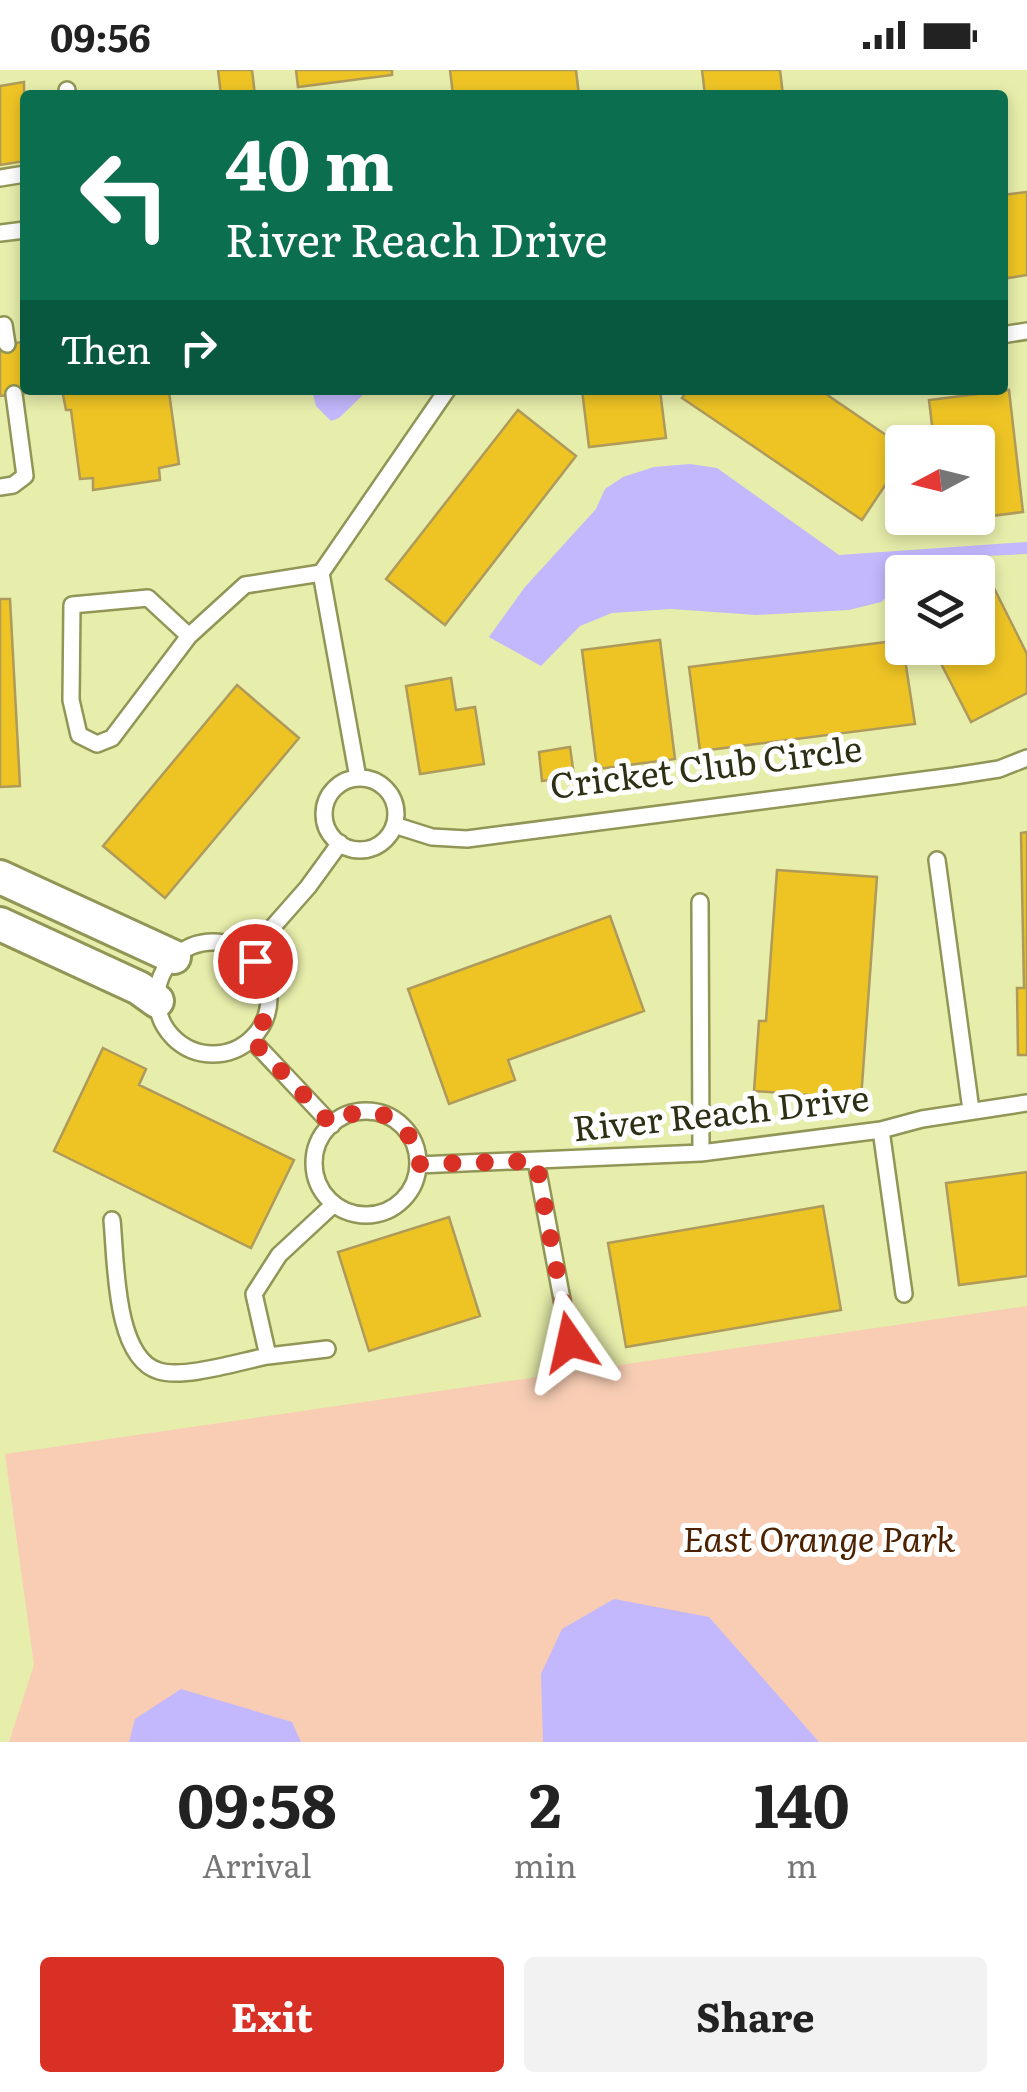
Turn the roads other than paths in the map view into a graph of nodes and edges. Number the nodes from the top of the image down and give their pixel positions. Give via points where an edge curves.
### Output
1 (2, 325) edge
2 (7, 344) dead end
3 (14, 394) dead end
4 (444, 395) edge
5 (0, 487) edge
6 (321, 573) junction
7 (189, 636) junction
8 (1027, 758) edge
9 (358, 778) junction
10 (394, 825) junction
11 (340, 843) junction
12 (937, 860) dead end
13 (0, 876) edge
14 (700, 902) dead end
15 (0, 924) edge
16 (248, 954) junction
17 (174, 957) junction
18 (157, 1001) junction
19 (251, 1039) junction
20 (1027, 1103) edge
21 (970, 1110) junction
22 (332, 1125) junction
23 (881, 1130) junction
24 (701, 1153) junction
25 (536, 1161) junction
26 (418, 1164) junction
27 (334, 1204) junction
28 (112, 1220) dead end
29 (904, 1294) dead end
30 (570, 1342) dead end
31 (328, 1348) dead end
32 (268, 1356) junction

1 - 2 lane
3 - 5 lane via 26,476
4 - 6 lane
6 - 7 lane via 245,584
6 - 9 lane
7 - 7 lane via 112,738 98,744 80,735 71,700 72,605 148,598
8 - 10 lane, Cricket Club Circle via 954,776 467,840
9 - 10 lane via 386,788 396,810
9 - 11 lane via 336,787 325,807 328,830
10 - 11 lane via 372,848
11 - 16 lane
12 - 21 lane
13 - 17 street
14 - 24 lane
15 - 18 street
16 - 17 lane via 228,943 205,942
16 - 19 lane via 261,968 269,996
17 - 18 lane
18 - 19 lane via 166,1029 195,1052 225,1053
19 - 22 lane
20 - 21 lane, River Reach Drive
21 - 23 lane, River Reach Drive
22 - 26 lane via 353,1113 385,1114 410,1134
22 - 27 lane via 320,1138 314,1167
23 - 24 lane, River Reach Drive
23 - 29 lane
24 - 25 lane, River Reach Drive
25 - 26 lane, River Reach Drive
25 - 30 lane
26 - 27 lane via 410,1192 390,1210 365,1216
27 - 32 lane via 279,1255 254,1294
28 - 32 lane via 123,1322 136,1355 157,1371 178,1372
31 - 32 lane

